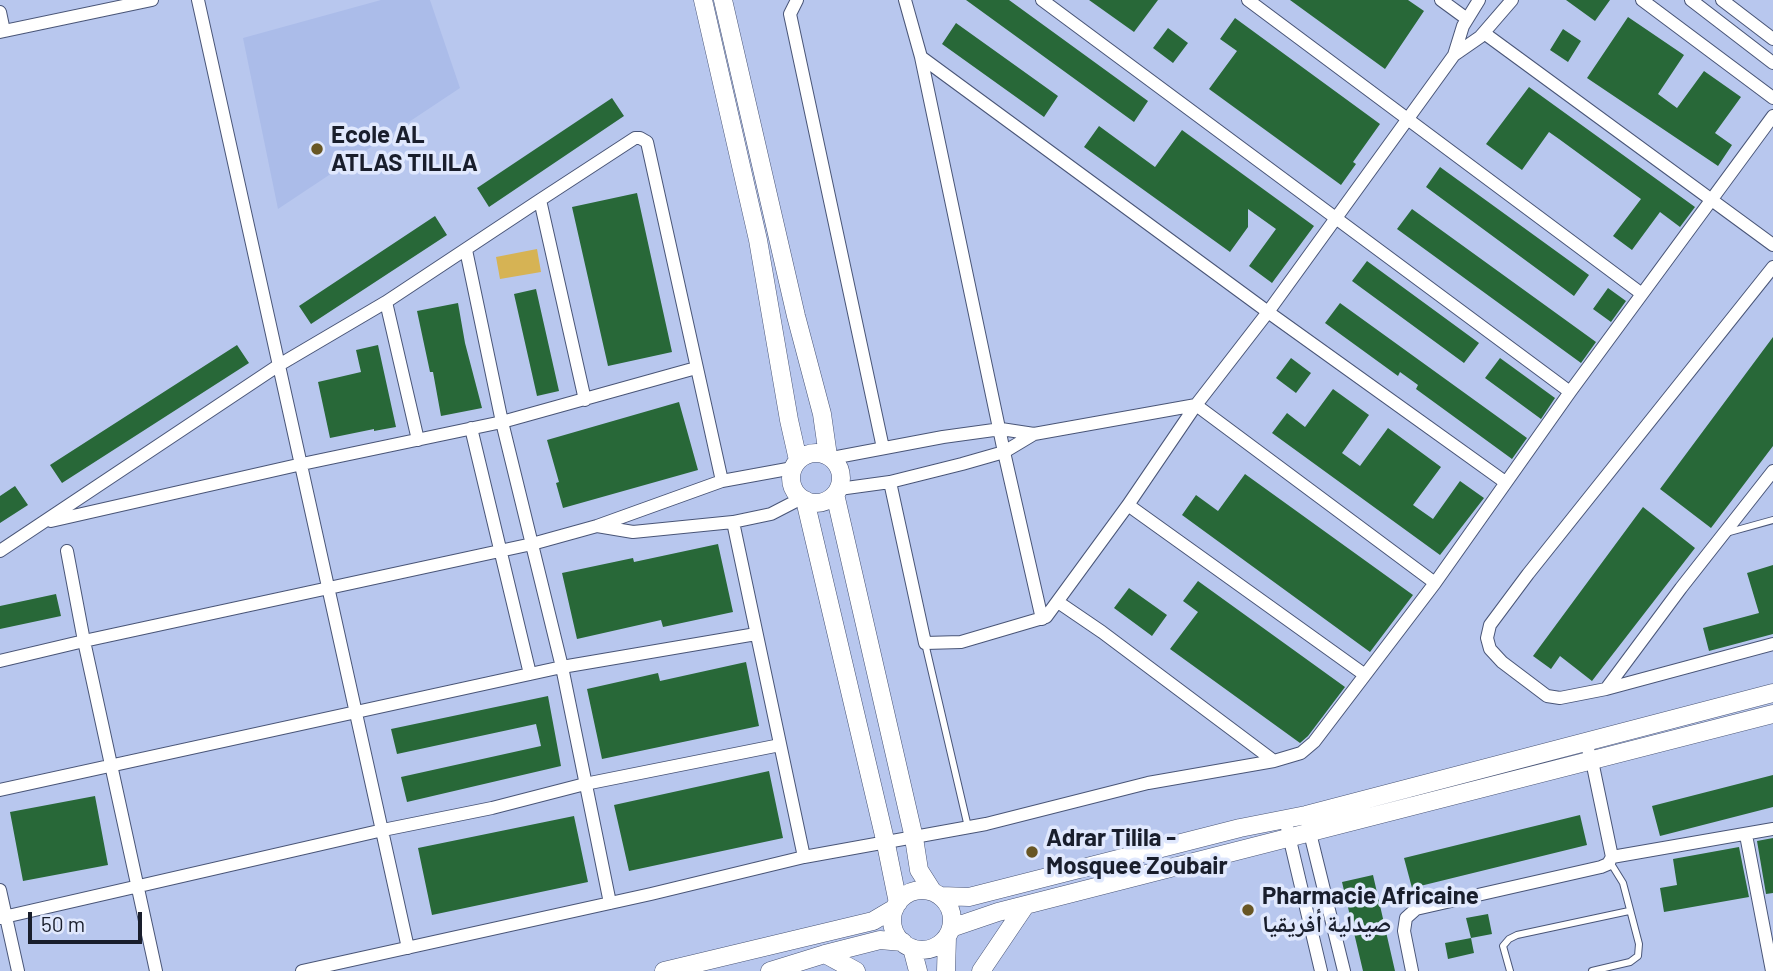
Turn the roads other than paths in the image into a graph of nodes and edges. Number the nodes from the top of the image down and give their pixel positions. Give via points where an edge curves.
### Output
1 (152, 0) edge
2 (198, 0) edge
3 (703, 0) edge
4 (723, 0) edge
5 (797, 0) edge
6 (905, 0) edge
7 (1042, 0) edge
8 (1248, 0) edge
9 (1441, 0) edge
10 (1479, 0) edge
11 (1512, 0) edge
12 (1642, 0) edge
13 (1690, 0) edge
14 (1722, 0) edge
15 (0, 12) edge
16 (1467, 19) junction
17 (2, 32) edge
18 (1484, 33) junction
19 (1773, 39) edge
20 (1454, 55) junction
21 (922, 57) junction
22 (1773, 63) edge
23 (1773, 98) edge
24 (1773, 116) edge
25 (1407, 121) junction
26 (1711, 199) junction
27 (540, 200) junction
28 (1335, 219) junction
29 (1773, 245) edge
30 (466, 250) junction
31 (1772, 271) edge
32 (1642, 294) junction
33 (386, 302) junction
34 (1268, 312) junction
35 (279, 365) junction
36 (696, 368) junction
37 (1570, 391) junction
38 (585, 400) junction
39 (1196, 405) junction
40 (502, 422) junction
41 (471, 428) junction
42 (1001, 429) junction
43 (1034, 434) junction
44 (418, 440) junction
45 (883, 448) junction
46 (1004, 452) junction
47 (830, 457) junction
48 (302, 464) junction
49 (795, 464) junction
50 (1773, 471) edge
51 (722, 481) junction
52 (890, 482) junction
53 (1506, 482) junction
54 (837, 492) junction
55 (803, 499) junction
56 (1128, 505) junction
57 (1773, 520) edge
58 (733, 522) junction
59 (44, 523) junction
60 (597, 526) junction
61 (1724, 533) junction
62 (533, 544) junction
63 (0, 551) edge
64 (68, 551) dead end
65 (499, 551) junction
66 (1435, 583) junction
67 (328, 588) junction
68 (1058, 602) junction
69 (1042, 619) junction
70 (756, 634) junction
71 (83, 641) junction
72 (925, 643) junction
73 (1773, 644) edge
74 (0, 661) edge
75 (562, 667) junction
76 (530, 674) junction
77 (1365, 674) junction
78 (1606, 689) junction
79 (1773, 693) edge
80 (356, 712) junction
81 (1773, 714) edge
82 (1585, 741) junction
83 (780, 744) junction
84 (1274, 761) junction
85 (1592, 761) junction
86 (111, 767) junction
87 (585, 784) junction
88 (0, 790) edge
89 (1306, 815) junction
90 (1285, 819) junction
91 (968, 827) junction
92 (1773, 829) edge
93 (383, 830) junction
94 (1310, 833) junction
95 (1746, 835) junction
96 (914, 838) junction
97 (1290, 838) junction
98 (886, 844) junction
99 (804, 857) junction
100 (1611, 860) junction
101 (137, 886) junction
102 (0, 890) edge
103 (937, 894) junction
104 (610, 903) junction
105 (896, 905) junction
106 (1026, 906) junction
107 (1629, 911) junction
108 (3, 917) edge
109 (949, 932) junction
110 (907, 945) junction
111 (408, 948) junction
112 (825, 954) junction
113 (18, 971) edge
114 (156, 971) edge
115 (302, 971) edge
116 (664, 971) edge
117 (770, 971) edge
118 (856, 971) edge
119 (918, 971) edge
120 (946, 971) edge
121 (981, 971) edge
122 (1321, 971) edge
123 (1344, 971) edge
124 (1412, 971) edge
125 (1510, 971) edge
126 (1592, 971) edge
127 (1772, 971) edge

1 - 17 street
2 - 35 street
3 - 49 main road via 758,240
4 - 47 main road
5 - 45 street via 790,14
6 - 21 street
7 - 28 street
8 - 25 street
9 - 16 street
10 - 16 street
11 - 18 street
12 - 23 street
13 - 22 street
14 - 19 street
15 - 17 street
16 - 20 street
18 - 20 street
18 - 26 street
20 - 25 street
21 - 34 street
21 - 42 street
24 - 26 street
25 - 28 street
25 - 32 street
26 - 29 street
26 - 32 street
27 - 30 street
27 - 36 street via 635,138 647,142
27 - 38 street
28 - 34 street
28 - 37 street
30 - 33 street
30 - 40 street
31 - 78 street via 1490,625 1487,638 1493,654 1547,696 1570,698
32 - 37 street
33 - 35 street
33 - 44 street
34 - 39 street
34 - 53 street
35 - 48 street
35 - 59 street
36 - 38 street
36 - 51 street
37 - 53 street
38 - 40 street
39 - 43 street
39 - 56 street
39 - 66 street
40 - 41 street
40 - 62 street
41 - 44 street
41 - 65 street
42 - 43 street
42 - 45 street
42 - 46 street
43 - 46 street
44 - 48 street
45 - 47 street
46 - 52 street
46 - 69 street
47 - 49 main road via 812,453
47 - 54 main road via 842,476
48 - 59 street
48 - 67 street
49 - 51 street
49 - 55 main road via 793,487
50 - 61 street
51 - 60 street
52 - 54 street
52 - 72 street
53 - 66 street
54 - 55 main road via 821,503
54 - 96 main road
55 - 58 street via 771,514
55 - 98 main road
56 - 68 street
56 - 77 street
57 - 61 lane
58 - 60 street via 633,532
58 - 70 street
59 - 63 street
60 - 62 street
61 - 78 street
62 - 65 street
62 - 75 street
64 - 71 street
65 - 67 street
65 - 76 street
66 - 77 street
67 - 71 street
67 - 80 street
68 - 69 street
68 - 84 street
69 - 72 street via 961,642
70 - 75 street
70 - 83 street
71 - 74 street
71 - 86 street
72 - 91 lane
73 - 78 street
75 - 76 street
75 - 87 street
76 - 80 street
77 - 84 street via 1307,749
79 - 82 main road
80 - 86 street
80 - 93 street
81 - 85 main road
82 - 85 street
82 - 89 main road
83 - 87 street
83 - 99 street
84 - 91 street via 1148,783
85 - 94 main road
85 - 100 street
86 - 88 street
86 - 101 street
87 - 93 street
87 - 104 street
89 - 90 main road
89 - 94 street
90 - 97 street
90 - 103 main road via 969,897
91 - 96 street
92 - 95 street
93 - 101 street
93 - 111 street
94 - 97 main road
94 - 123 street
95 - 100 street
95 - 127 street
96 - 98 street
96 - 103 main road via 919,870
97 - 106 main road
97 - 122 street
98 - 99 street
98 - 105 main road
99 - 104 street
100 - 107 lane via 1623,883
100 - 124 street via 1601,867 1416,909 1406,918 1404,930
101 - 108 street
101 - 114 street
102 - 108 street
103 - 105 main road via 914,891
103 - 109 main road via 951,911
104 - 111 street
105 - 110 main road via 893,926
105 - 116 main road via 873,921
106 - 109 main road
106 - 121 main road
107 - 125 lane via 1508,939 1503,946
107 - 126 lane via 1638,956
108 - 113 street
109 - 110 main road via 931,948
109 - 120 main road
110 - 112 main road via 880,940
110 - 119 main road
111 - 115 street
112 - 117 main road
112 - 118 main road

